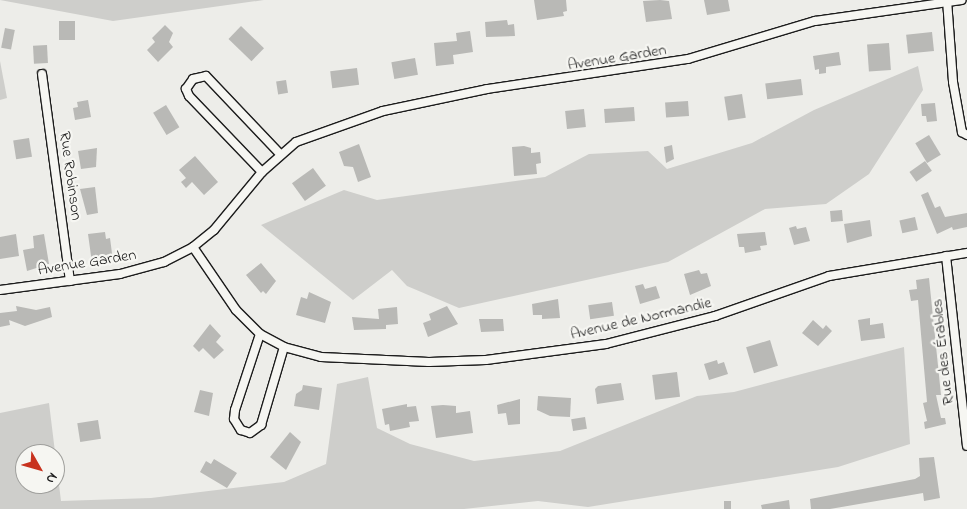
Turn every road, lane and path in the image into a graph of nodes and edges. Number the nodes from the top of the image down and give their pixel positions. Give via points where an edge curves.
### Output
1 (962, 0) edge
2 (946, 1) edge
3 (42, 74) dead end
4 (967, 135) edge
5 (280, 154) junction
6 (262, 172) junction
7 (193, 247) junction
8 (967, 253) edge
9 (946, 256) junction
10 (70, 281) junction
11 (0, 290) edge
12 (260, 334) junction
13 (284, 347) junction
14 (967, 446) edge

1 - 2 street, Avenue Garden
2 - 4 street via 953,82 962,132
2 - 5 street, Avenue Garden via 815,21 688,59 556,82 487,89 383,111 334,126 296,142
3 - 10 street, Rue Robinson
5 - 6 street, Avenue Garden
5 - 6 street via 206,76 193,79 186,89 189,96
6 - 7 street, Avenue Garden via 237,205
7 - 10 street, Avenue Garden via 164,262 129,272
7 - 12 street, Avenue de Normandie via 236,310
8 - 9 street, Avenue de Normandie
9 - 13 street, Avenue de Normandie via 829,276 706,319 606,344 544,353 486,360 393,361 321,357
9 - 14 street, Rue des Érables
10 - 11 street, Avenue Garden
12 - 13 street, Avenue de Normandie
12 - 13 street via 235,410 234,419 241,430 250,433 261,426

